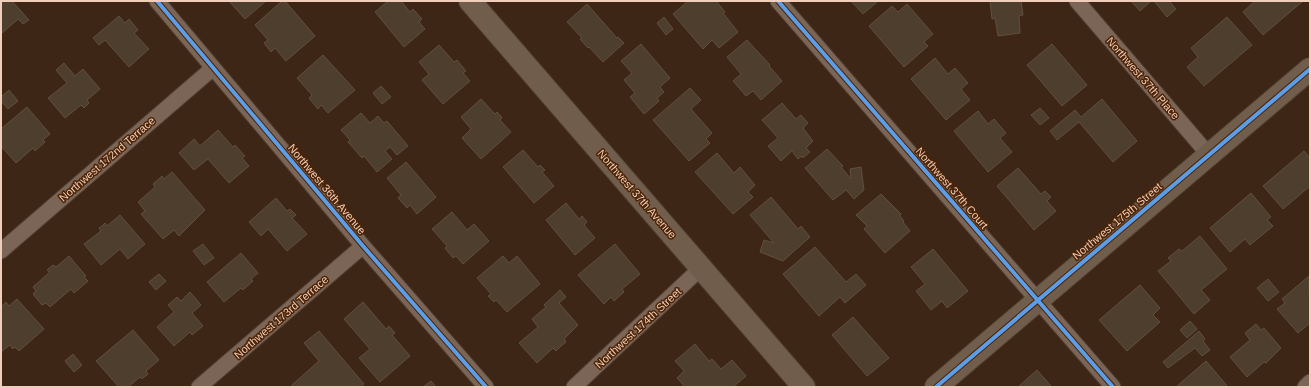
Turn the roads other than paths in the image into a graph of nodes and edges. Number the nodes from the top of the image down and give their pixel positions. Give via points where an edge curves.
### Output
1 (157, 1) edge
2 (470, 1) edge
3 (778, 1) edge
4 (1077, 1) edge
5 (213, 68) junction
6 (1310, 69) edge
7 (1209, 155) junction
8 (363, 246) junction
9 (1, 251) edge
10 (701, 268) junction
11 (1038, 301) junction
12 (1310, 382) edge
13 (199, 387) edge
14 (486, 387) edge
15 (574, 387) edge
16 (804, 387) edge
17 (936, 387) edge
18 (1113, 387) edge
19 (1305, 387) edge

1 - 5 street, Northwest 36th Avenue
2 - 10 main road, Northwest 37th Avenue
3 - 11 street, Northwest 37th Court
4 - 7 street, Northwest 37th Place
5 - 8 street, Northwest 36th Avenue
5 - 9 street, Northwest 172nd Terrace
6 - 7 main road, Northwest 175th Street
7 - 11 main road, Northwest 175th Street
8 - 13 street, Northwest 173rd Terrace
8 - 14 street, Northwest 36th Avenue
10 - 15 street, Northwest 174th Street
10 - 16 main road, Northwest 37th Avenue
11 - 17 main road, Northwest 175th Street
11 - 18 street, Northwest 37th Court
12 - 19 street

